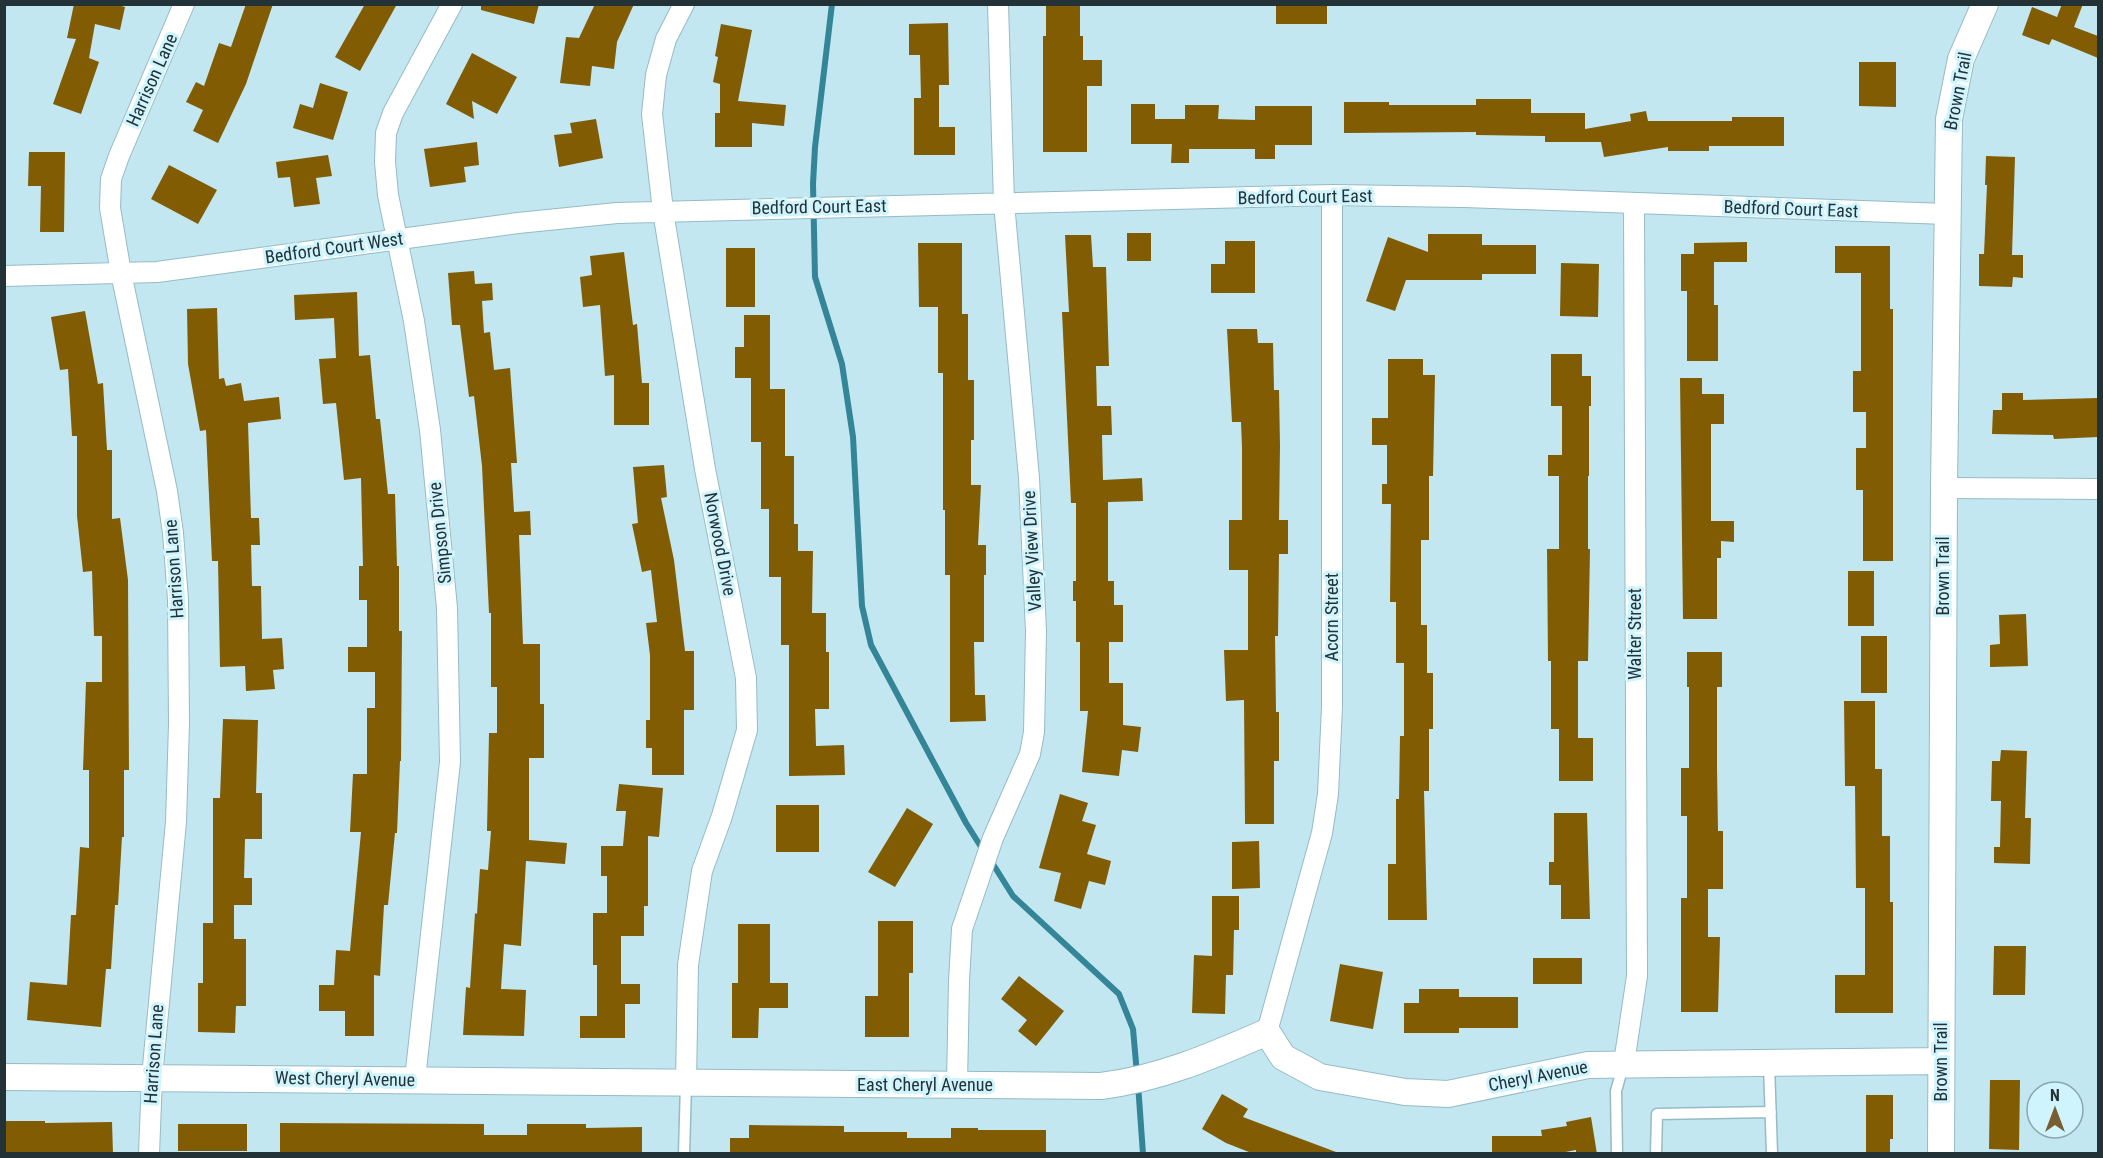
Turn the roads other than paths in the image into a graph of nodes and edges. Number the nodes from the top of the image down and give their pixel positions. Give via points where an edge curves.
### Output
1 (184, 4) edge
2 (452, 4) edge
3 (684, 4) edge
4 (998, 4) edge
5 (1985, 4) edge
6 (1332, 195) junction
7 (1004, 203) junction
8 (1634, 203) junction
9 (663, 212) junction
10 (1947, 214) junction
11 (396, 239) junction
12 (121, 273) junction
13 (4, 276) edge
14 (1944, 488) junction
15 (2098, 489) edge
16 (1267, 1032) junction
17 (1941, 1061) junction
18 (1769, 1062) junction
19 (1624, 1063) junction
20 (4, 1077) edge
21 (152, 1077) junction
22 (415, 1079) junction
23 (686, 1084) junction
24 (957, 1085) junction
25 (1771, 1112) junction
26 (149, 1154) edge
27 (684, 1154) edge
28 (1617, 1154) edge
29 (1656, 1154) edge
30 (1772, 1154) edge
31 (1941, 1154) edge

1 - 12 street, Harrison Lane via 111,179 110,208
2 - 11 street, Simpson Drive via 386,133 387,184
3 - 9 street, Norwood Drive via 666,39 656,75 652,114
4 - 7 street, Valley View Drive
5 - 10 street, Brown Trail via 1961,60 1949,119
6 - 7 street, Bedford Court East
6 - 8 street, Bedford Court East
6 - 16 street, Acorn Street via 1332,706 1328,794 1322,833
7 - 9 street, Bedford Court East
7 - 24 street, Valley View Drive via 1029,478 1036,643 1034,732 962,929
8 - 10 street, Bedford Court East
8 - 19 street, Walter Street via 1636,976
9 - 11 street, Bedford Court West via 518,223
9 - 23 street, Norwood Drive via 705,469 746,678 747,730 702,870 688,964
10 - 14 street, Brown Trail
11 - 12 street, Bedford Court West via 157,272
11 - 22 street, Simpson Drive via 414,321 430,430 447,608 450,762
12 - 13 street, Bedford Court West
12 - 21 street, Harrison Lane via 167,491 178,600 176,822
14 - 15 street
14 - 17 street, Brown Trail
16 - 19 street, Cheryl Avenue via 1283,1057 1320,1077 1405,1092 1448,1094 1588,1065
16 - 24 street, East Cheryl Avenue via 1177,1069 1101,1086
17 - 18 street, Cheryl Avenue
17 - 31 street, Brown Trail
18 - 19 street, Cheryl Avenue
18 - 25 lane
19 - 28 lane via 1616,1091
20 - 21 street, West Cheryl Avenue
21 - 22 street, West Cheryl Avenue
21 - 26 street, Harrison Lane
22 - 23 street, West Cheryl Avenue
23 - 24 street, East Cheryl Avenue
23 - 27 lane
25 - 29 lane via 1657,1114
25 - 30 lane

